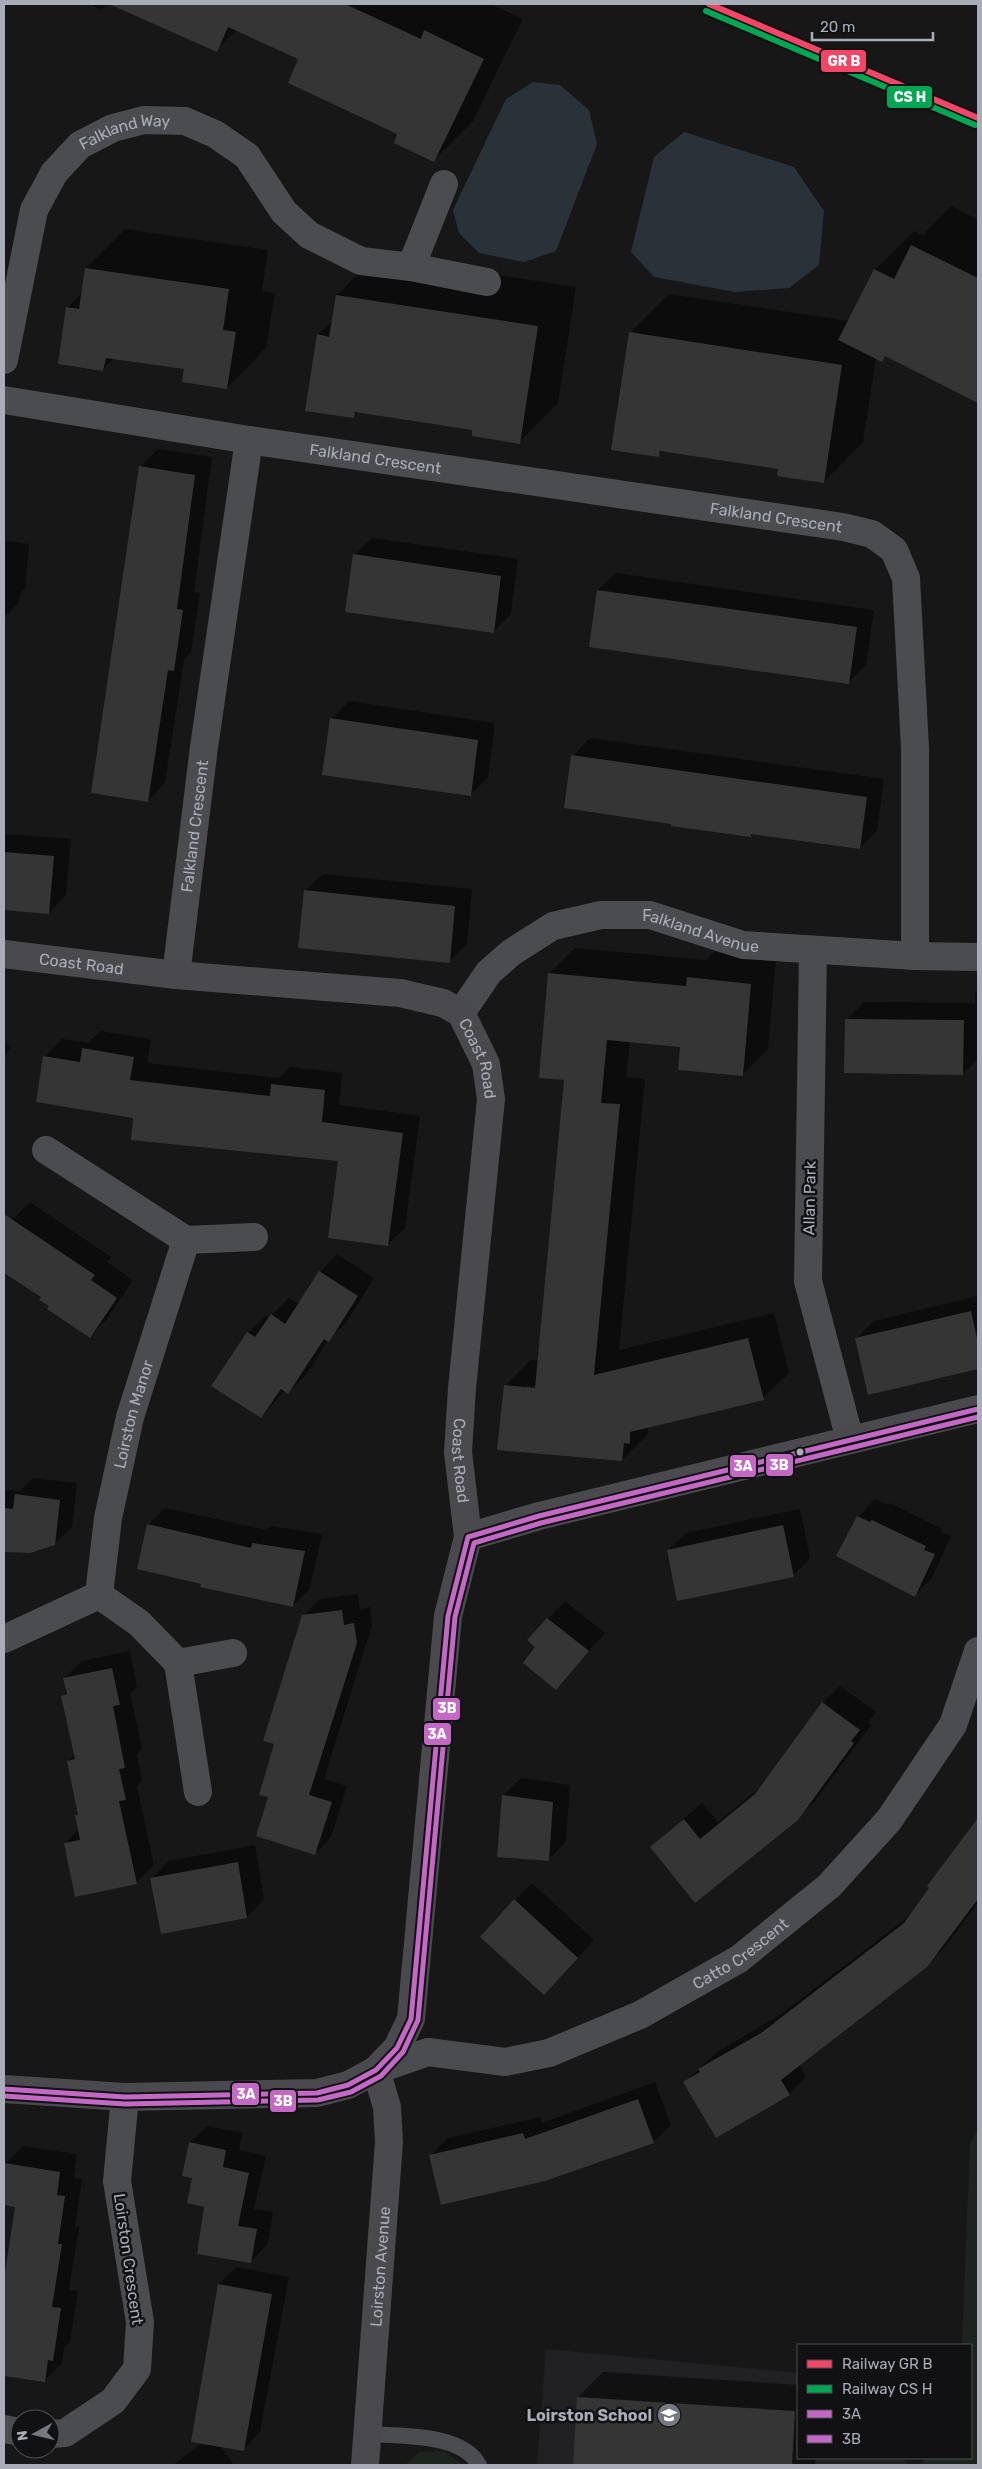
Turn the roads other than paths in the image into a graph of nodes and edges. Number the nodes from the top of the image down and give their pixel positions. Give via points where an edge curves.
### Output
1 (444, 184) dead end
2 (410, 267) junction
3 (487, 282) dead end
4 (4, 360) edge
5 (4, 400) edge
6 (249, 440) junction
7 (813, 951) junction
8 (4, 954) edge
9 (915, 956) junction
10 (978, 957) edge
11 (176, 974) junction
12 (461, 1013) junction
13 (46, 1150) dead end
14 (254, 1237) dead end
15 (186, 1240) junction
16 (978, 1409) edge
17 (850, 1440) junction
18 (468, 1537) junction
19 (99, 1595) junction
20 (4, 1639) edge
21 (978, 1651) edge
22 (233, 1653) dead end
23 (178, 1663) junction
24 (198, 1792) dead end
25 (376, 2070) junction
26 (4, 2089) edge
27 (125, 2097) junction
28 (60, 2433) edge
29 (367, 2434) junction
30 (365, 2465) edge
31 (479, 2465) edge

1 - 2 street
2 - 3 street, Falkland Way
2 - 4 street, Falkland Way via 361,261 309,235 284,212 247,156 215,134 185,121 144,120 113,128 80,144 54,173 34,210
5 - 6 street, Falkland Crescent
6 - 9 street, Falkland Crescent via 844,527 872,534 894,550 906,578 915,748
6 - 11 street, Falkland Crescent via 204,748
7 - 9 street, Falkland Avenue
7 - 12 street, Falkland Avenue via 744,945 650,915 601,915 553,926 512,952 489,972
7 - 17 street, Allan Park via 808,1282
8 - 11 street, Coast Road
9 - 10 street, Falkland Avenue
11 - 12 street, Coast Road via 400,993 443,1003
12 - 18 street, Coast Road via 486,1064 491,1099 458,1452
13 - 15 street
14 - 15 street
15 - 19 street, Loirston Manor via 130,1417 108,1518
16 - 17 street
17 - 18 street via 538,1516
18 - 25 street via 448,1616 411,2019 397,2048
19 - 20 street
19 - 23 street via 139,1623
21 - 25 street, Catto Crescent via 953,1725 889,1820 830,1886 739,1959 640,2015 550,2052 505,2062 428,2052
22 - 23 street
23 - 24 street
25 - 27 street via 348,2084 317,2093
25 - 29 street, Loirston Avenue via 387,2107 389,2142
26 - 27 street
27 - 28 street, Loirston Crescent via 117,2180 140,2322 137,2369 113,2401
29 - 30 street, Loirston Avenue
29 - 31 lane via 458,2444

